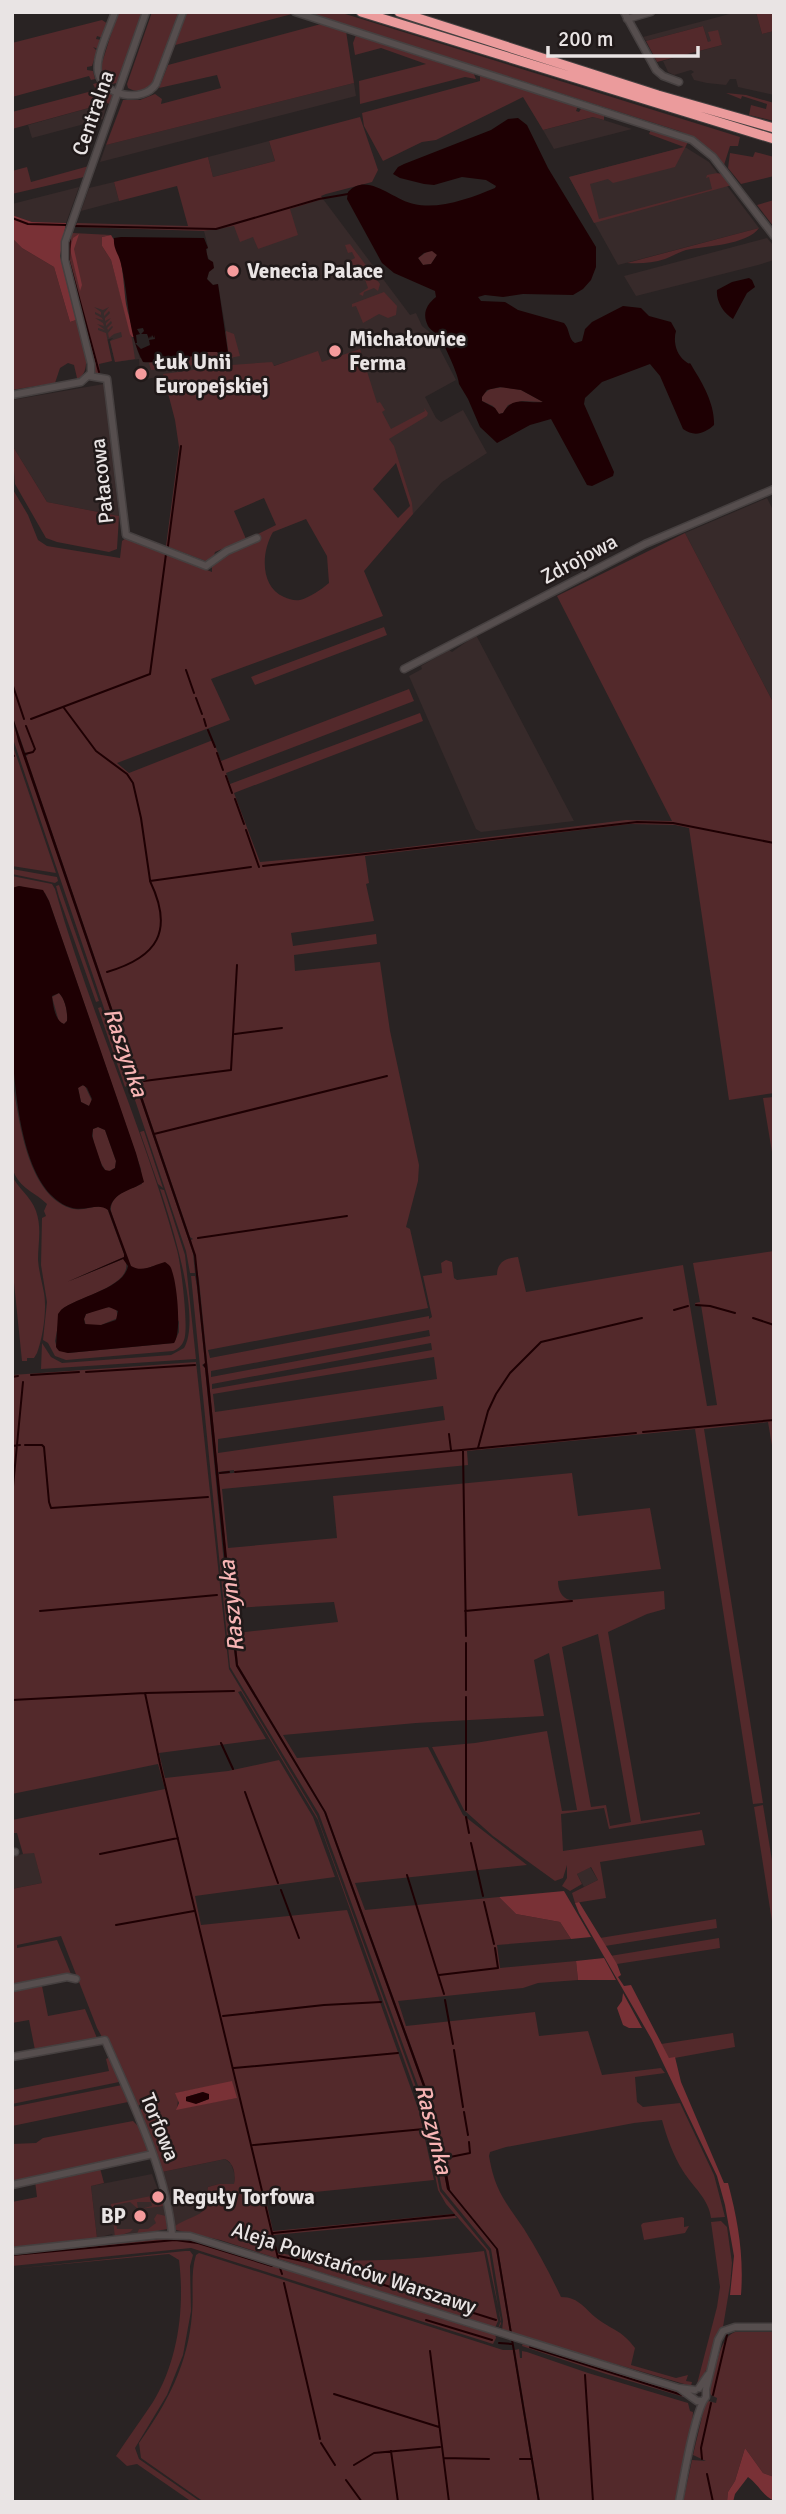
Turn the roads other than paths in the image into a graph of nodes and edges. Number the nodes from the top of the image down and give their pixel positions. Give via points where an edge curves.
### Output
1 (115, 12) edge
2 (146, 12) edge
3 (183, 12) edge
4 (295, 12) edge
5 (361, 12) edge
6 (398, 12) edge
7 (651, 12) edge
8 (625, 15) edge
9 (679, 82) dead end
10 (119, 92) junction
11 (774, 128) edge
12 (774, 139) edge
13 (774, 236) edge
14 (89, 376) junction
15 (12, 395) edge
16 (774, 489) edge
17 (257, 538) dead end
18 (404, 668) dead end
19 (76, 1979) dead end
20 (12, 1988) edge
21 (12, 2057) edge
22 (153, 2154) junction
23 (12, 2185) edge
24 (172, 2234) junction
25 (12, 2251) edge
26 (774, 2327) edge
27 (699, 2394) junction
28 (679, 2502) edge

1 - 10 street via 97,66 103,83
2 - 10 street, Centralna
3 - 10 street via 155,87 138,96
4 - 13 street via 684,136 704,148
5 - 12 highway
6 - 11 highway
7 - 8 street
8 - 9 street via 657,72
10 - 14 street, Centralna via 65,242 64,256 92,366
14 - 15 street via 80,382
14 - 17 street, Pałacowa via 107,379 124,533 206,566
16 - 18 street, Zdrojowa via 639,548
19 - 20 street
21 - 22 street, Torfowa via 105,2040
22 - 23 street
22 - 24 street, Torfowa via 168,2201
24 - 25 street, Aleja Powstańców Warszawy
24 - 27 street, Aleja Powstańców Warszawy via 215,2243
26 - 27 street via 723,2331
27 - 28 street

